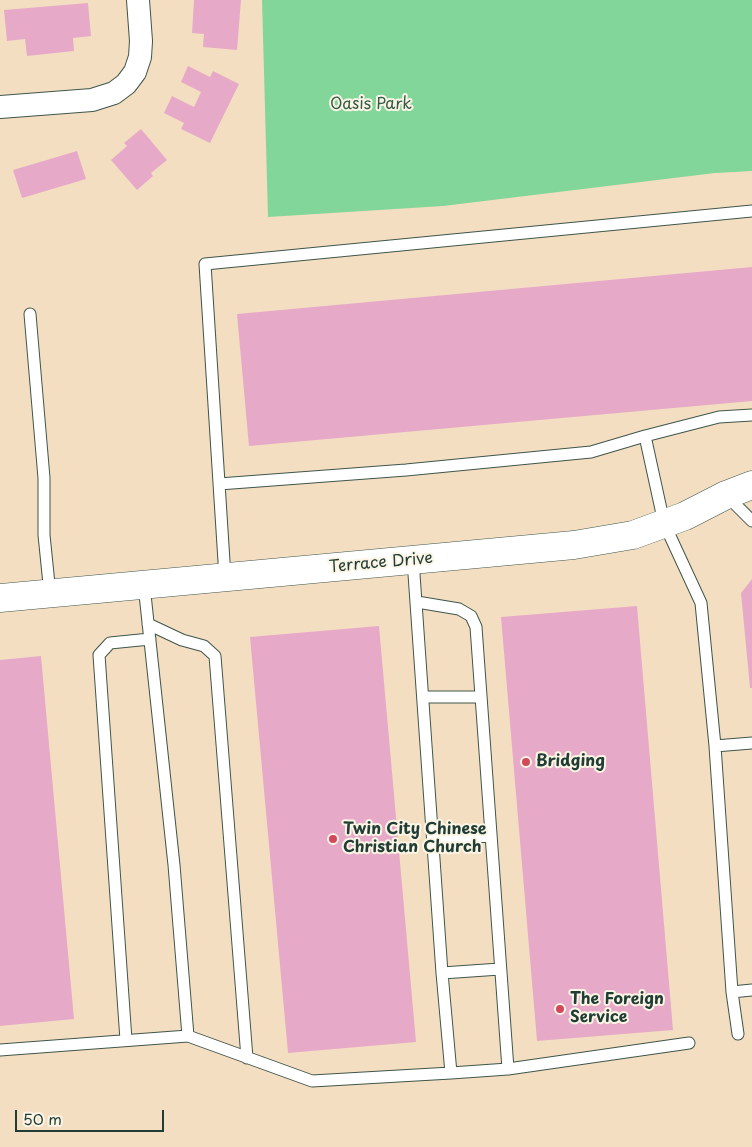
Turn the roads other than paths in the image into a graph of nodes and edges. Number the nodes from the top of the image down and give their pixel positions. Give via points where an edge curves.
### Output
1 (138, 0) edge
2 (0, 107) edge
3 (752, 211) edge
4 (30, 314) dead end
5 (752, 415) edge
6 (645, 436) junction
7 (219, 484) junction
8 (752, 485) edge
9 (726, 495) junction
10 (752, 521) edge
11 (664, 523) junction
12 (413, 560) junction
13 (225, 577) junction
14 (144, 585) junction
15 (50, 594) junction
16 (0, 598) edge
17 (417, 602) junction
18 (148, 624) junction
19 (150, 639) junction
20 (424, 697) junction
21 (481, 697) junction
22 (752, 743) edge
23 (715, 746) junction
24 (491, 836) junction
25 (433, 839) junction
26 (500, 969) junction
27 (442, 973) junction
28 (752, 990) edge
29 (732, 992) junction
30 (738, 1034) dead end
31 (188, 1036) junction
32 (126, 1040) junction
33 (689, 1043) dead end
34 (0, 1050) edge
35 (247, 1058) junction
36 (508, 1069) junction
37 (451, 1073) junction

1 - 2 street via 140,57 126,84 114,93 92,100
3 - 7 lane via 204,264
4 - 15 lane
5 - 6 lane via 718,418
6 - 7 lane via 591,452
6 - 11 lane
7 - 13 lane
8 - 9 street, Terrace Drive
9 - 10 lane
9 - 11 street, Terrace Drive
11 - 12 street, Terrace Drive via 634,535 574,545
11 - 23 lane via 701,603
12 - 13 street, Terrace Drive
12 - 17 lane
13 - 14 street, Terrace Drive
14 - 15 street, Terrace Drive
14 - 18 lane
15 - 16 street, Terrace Drive
17 - 20 lane
17 - 21 lane via 459,609 471,616 476,627
18 - 19 lane
18 - 35 lane via 204,646 215,656
19 - 31 lane
19 - 32 lane via 110,643 99,655
20 - 21 lane
20 - 25 lane
21 - 24 lane
22 - 23 lane
23 - 29 lane
24 - 25 lane
24 - 26 lane
25 - 27 lane
26 - 27 lane
26 - 36 lane
27 - 37 lane
28 - 29 lane
29 - 30 lane
31 - 32 lane
31 - 35 lane
32 - 34 lane
33 - 36 lane
35 - 37 lane via 312,1081
36 - 37 lane

